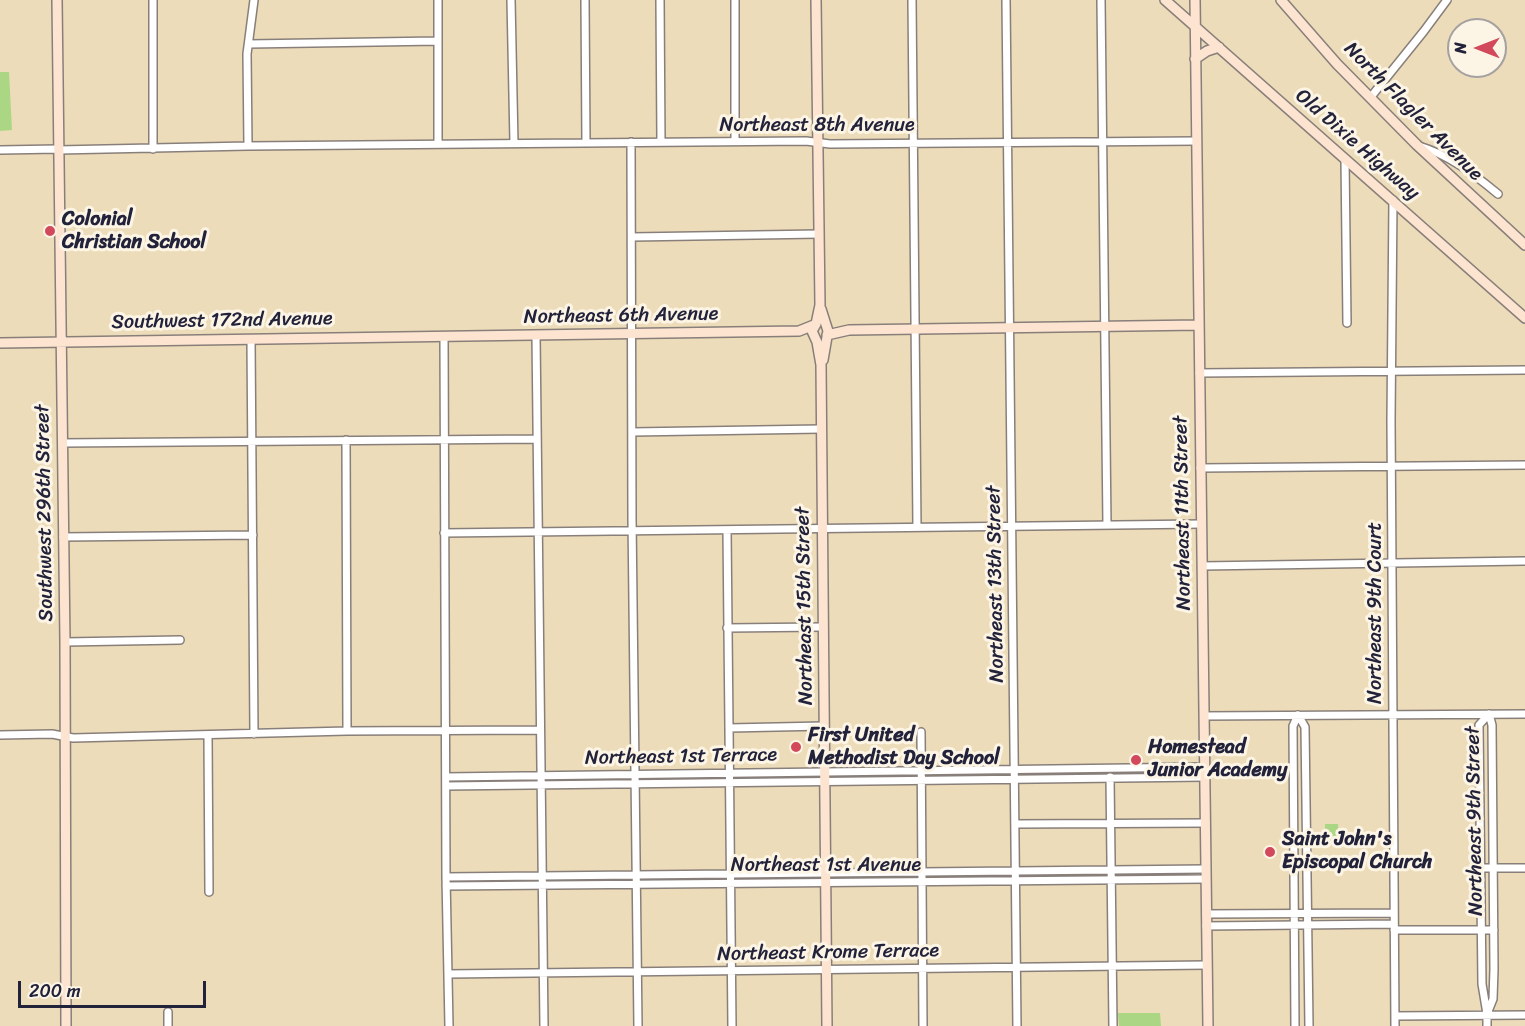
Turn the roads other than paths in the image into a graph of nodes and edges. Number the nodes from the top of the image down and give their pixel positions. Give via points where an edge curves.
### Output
1 (57, 0) edge
2 (153, 0) edge
3 (254, 0) edge
4 (438, 0) edge
5 (511, 0) edge
6 (585, 0) edge
7 (660, 0) edge
8 (735, 0) edge
9 (816, 0) edge
10 (912, 0) edge
11 (1006, 0) edge
12 (1101, 0) edge
13 (1165, 0) edge
14 (1196, 0) edge
15 (1281, 0) edge
16 (1447, 0) edge
17 (1195, 27) junction
18 (438, 41) junction
19 (249, 44) junction
20 (1219, 47) junction
21 (1195, 59) junction
22 (1370, 98) junction
23 (735, 141) junction
24 (1102, 141) junction
25 (1196, 141) junction
26 (631, 142) junction
27 (661, 142) junction
28 (818, 142) junction
29 (1008, 142) junction
30 (514, 143) junction
31 (586, 143) junction
32 (914, 143) junction
33 (438, 144) junction
34 (1417, 145) junction
35 (248, 146) junction
36 (153, 148) junction
37 (58, 149) junction
38 (0, 150) edge
39 (1345, 159) junction
40 (1498, 194) dead end
41 (1393, 200) junction
42 (819, 234) junction
43 (632, 237) junction
44 (1525, 245) edge
45 (1525, 318) edge
46 (1347, 323) dead end
47 (1198, 325) junction
48 (1105, 326) junction
49 (1010, 328) junction
50 (823, 329) junction
51 (916, 329) junction
52 (799, 331) junction
53 (632, 334) junction
54 (536, 335) junction
55 (444, 336) junction
56 (814, 337) junction
57 (251, 339) junction
58 (61, 341) junction
59 (0, 343) edge
60 (821, 365) junction
61 (1525, 370) edge
62 (1391, 372) junction
63 (1199, 373) junction
64 (821, 429) junction
65 (632, 432) junction
66 (444, 439) junction
67 (252, 440) junction
68 (346, 440) junction
69 (537, 440) junction
70 (62, 443) junction
71 (1525, 465) edge
72 (1391, 466) junction
73 (1200, 468) junction
74 (1202, 524) junction
75 (1107, 525) junction
76 (1012, 526) junction
77 (917, 527) junction
78 (822, 528) junction
79 (726, 530) junction
80 (632, 531) junction
81 (444, 532) junction
82 (538, 532) junction
83 (253, 535) junction
84 (63, 537) junction
85 (1525, 561) edge
86 (1393, 564) junction
87 (1202, 566) junction
88 (823, 627) junction
89 (727, 628) junction
90 (180, 640) dead end
91 (64, 642) junction
92 (1393, 714) junction
93 (1490, 714) junction
94 (1525, 714) edge
95 (1298, 715) junction
96 (1204, 716) junction
97 (824, 726) junction
98 (729, 728) junction
99 (539, 730) junction
100 (347, 731) junction
101 (445, 731) junction
102 (921, 732) dead end
103 (255, 734) junction
104 (0, 735) edge
105 (64, 736) junction
106 (207, 736) junction
107 (1205, 767) junction
108 (1110, 768) junction
109 (921, 770) junction
110 (1015, 770) junction
111 (729, 772) junction
112 (636, 774) junction
113 (540, 775) junction
114 (825, 776) junction
115 (446, 777) junction
116 (1205, 777) junction
117 (1110, 778) junction
118 (1015, 779) junction
119 (921, 780) junction
120 (729, 782) junction
121 (636, 783) junction
122 (540, 784) junction
123 (1480, 784) junction
124 (1493, 784) junction
125 (446, 786) junction
126 (1206, 823) junction
127 (1015, 824) junction
128 (1110, 824) junction
129 (1306, 826) junction
130 (1294, 827) junction
131 (1481, 868) junction
132 (1493, 868) junction
133 (1525, 868) edge
134 (1110, 869) junction
135 (922, 871) junction
136 (1016, 871) junction
137 (731, 873) junction
138 (1206, 874) junction
139 (636, 875) junction
140 (542, 876) junction
141 (446, 877) junction
142 (826, 877) junction
143 (1110, 880) junction
144 (1016, 881) junction
145 (922, 882) junction
146 (731, 883) junction
147 (542, 885) junction
148 (636, 885) junction
149 (446, 886) junction
150 (209, 892) dead end
151 (1308, 913) junction
152 (1394, 913) junction
153 (1206, 914) junction
154 (1294, 914) junction
155 (1294, 925) junction
156 (1308, 925) junction
157 (1206, 926) junction
158 (1394, 927) junction
159 (1481, 930) junction
160 (1494, 930) junction
161 (1482, 962) junction
162 (1494, 962) junction
163 (1207, 965) junction
164 (1112, 967) junction
165 (1017, 968) junction
166 (826, 969) junction
167 (922, 969) junction
168 (638, 971) junction
169 (732, 971) junction
170 (542, 972) junction
171 (448, 974) junction
172 (168, 1012) dead end
173 (1487, 1014) junction
174 (1525, 1014) edge
175 (1395, 1016) junction
176 (66, 1026) edge
177 (168, 1026) edge
178 (449, 1026) edge
179 (544, 1026) edge
180 (638, 1026) edge
181 (732, 1026) edge
182 (827, 1026) edge
183 (923, 1026) edge
184 (1017, 1026) edge
185 (1113, 1026) edge
186 (1208, 1026) edge
187 (1294, 1026) edge
188 (1309, 1026) edge
189 (1395, 1026) edge
190 (1487, 1026) edge

1 - 37 street, Southwest 296th Street
2 - 36 street
3 - 19 street
4 - 18 street
5 - 30 street
6 - 31 street
7 - 27 street
8 - 23 street
9 - 28 street, Northeast 15th Street
10 - 32 street
11 - 29 street, Northeast 13th Street
12 - 24 street
13 - 17 street, Old Dixie Highway
14 - 17 street, Northeast 11th Street
15 - 22 street, North Flagler Avenue
16 - 22 street
17 - 20 street, Old Dixie Highway
17 - 21 street, Northeast 11th Street
18 - 19 street
18 - 33 street
19 - 35 street
20 - 21 street
20 - 39 street, Old Dixie Highway
21 - 25 street, Northeast 11th Street
22 - 34 street, North Flagler Avenue
23 - 27 street, Northeast 8th Avenue
23 - 28 street, Northeast 8th Avenue
24 - 25 street, Northeast 8th Avenue
24 - 29 street, Northeast 8th Avenue
24 - 48 street
25 - 47 street, Northeast 11th Street
26 - 27 street, Northeast 8th Avenue
26 - 31 street, Northeast 8th Avenue
26 - 43 street
28 - 32 street, Northeast 8th Avenue
28 - 42 street, Northeast 15th Street
29 - 32 street, Northeast 8th Avenue
29 - 49 street, Northeast 13th Street
30 - 31 street, Northeast 8th Avenue
30 - 33 street, Northeast 8th Avenue
32 - 51 street
33 - 35 street, Northeast 8th Avenue
34 - 40 street via 1438,152
34 - 44 street, North Flagler Avenue
35 - 36 street, Northeast 8th Avenue
36 - 37 street, Northeast 8th Avenue
37 - 38 street, Northeast 8th Avenue
37 - 58 street, Southwest 296th Street
39 - 41 street, Old Dixie Highway
39 - 46 street
41 - 45 street, Old Dixie Highway
41 - 62 street, Northeast 9th Court
42 - 43 street
42 - 50 street, Northeast 15th Street
43 - 53 street
47 - 48 street
47 - 63 street, Northeast 11th Street
48 - 49 street
48 - 75 street
49 - 51 street
49 - 76 street, Northeast 13th Street
50 - 51 street
50 - 52 street, Northeast 6th Avenue
50 - 56 street, Northeast 15th Street via 812,331
50 - 60 street, Northeast 15th Street
51 - 77 street
52 - 53 street, Northeast 6th Avenue
52 - 56 street, Northeast 6th Avenue
53 - 54 street, Northeast 6th Avenue
53 - 65 street
54 - 55 street, Northeast 6th Avenue
54 - 69 street
55 - 57 street, Southwest 172nd Avenue
55 - 66 street
56 - 60 street, Northeast 15th Street
57 - 58 street, Southwest 172nd Avenue
57 - 67 street
58 - 59 street, Southwest 172nd Avenue
58 - 70 street, Southwest 296th Street
60 - 64 street, Northeast 15th Street
61 - 62 street
62 - 63 street
62 - 72 street, Northeast 9th Court
63 - 73 street, Northeast 11th Street
64 - 65 street
64 - 78 street, Northeast 15th Street
65 - 80 street
66 - 68 street
66 - 69 street
66 - 81 street
67 - 68 street
67 - 70 street
67 - 83 street
68 - 100 street
69 - 82 street
70 - 84 street, Southwest 296th Street
71 - 72 street
72 - 73 street
72 - 86 street, Northeast 9th Court
73 - 74 street, Northeast 11th Street
74 - 75 street
74 - 87 street, Northeast 11th Street
75 - 76 street
76 - 77 street
76 - 110 street, Northeast 13th Street
77 - 78 street
78 - 79 street
78 - 88 street, Northeast 15th Street
79 - 80 street
79 - 89 street
80 - 82 street
80 - 112 street
81 - 82 street
81 - 101 street
82 - 99 street
83 - 84 street
83 - 103 street
84 - 91 street, Southwest 296th Street
85 - 86 street
86 - 87 street
86 - 92 street, Northeast 9th Court
87 - 96 street, Northeast 11th Street
88 - 89 street
88 - 97 street, Northeast 15th Street
89 - 98 street
90 - 91 street
91 - 105 street, Southwest 296th Street
92 - 93 street
92 - 95 street
92 - 152 street, Northeast 9th Court
93 - 94 street
93 - 123 street, Northeast 9th Street via 1479,725
93 - 124 street, Northeast 9th Street
95 - 96 street
95 - 129 street via 1305,727
95 - 130 street via 1293,726
96 - 107 street, Northeast 11th Street
97 - 98 street
97 - 114 street, Northeast 15th Street
98 - 111 street
99 - 101 street
99 - 113 street
100 - 101 street
100 - 103 street
101 - 115 street
102 - 109 street
103 - 106 street
104 - 105 street
105 - 106 street
105 - 176 street, Southwest 296th Street
106 - 150 street
107 - 108 street, Northeast 1st Terrace
107 - 116 street, Northeast 11th Street
108 - 110 street, Northeast 1st Terrace
108 - 117 street
109 - 110 street, Northeast 1st Terrace
109 - 114 street, Northeast 1st Terrace
109 - 119 street
110 - 118 street, Northeast 13th Street
111 - 112 street, Northeast 1st Terrace
111 - 114 street, Northeast 1st Terrace
111 - 120 street
112 - 113 street, Northeast 1st Terrace
112 - 121 street
113 - 115 street, Northeast 1st Terrace
113 - 122 street
114 - 119 street, Northeast 1st Terrace
114 - 120 street, Northeast 1st Terrace
114 - 142 street, Northeast 15th Street
115 - 125 street
116 - 117 street, Northeast 1st Terrace
116 - 126 street, Northeast 11th Street
117 - 118 street, Northeast 1st Terrace
117 - 128 street
118 - 119 street, Northeast 1st Terrace
118 - 127 street, Northeast 13th Street
119 - 135 street
120 - 121 street, Northeast 1st Terrace
120 - 137 street
121 - 122 street, Northeast 1st Terrace
121 - 139 street
122 - 125 street, Northeast 1st Terrace
122 - 140 street
123 - 124 street
123 - 131 street, Northeast 9th Street
124 - 132 street, Northeast 9th Street
125 - 141 street
126 - 128 street
126 - 138 street, Northeast 11th Street
127 - 128 street
127 - 136 street, Northeast 13th Street
128 - 134 street
129 - 130 street
129 - 151 street
130 - 154 street
131 - 132 street
131 - 159 street, Northeast 9th Street
132 - 133 street
132 - 160 street, Northeast 9th Street
134 - 136 street, Northeast 1st Avenue
134 - 138 street, Northeast 1st Avenue
134 - 143 street
135 - 136 street, Northeast 1st Avenue
135 - 142 street, Northeast 1st Avenue
135 - 145 street
136 - 144 street, Northeast 13th Street
137 - 139 street, Northeast 1st Avenue
137 - 142 street, Northeast 1st Avenue
137 - 146 street
138 - 143 street, Northeast 1st Avenue
138 - 153 street, Northeast 11th Street
139 - 140 street, Northeast 1st Avenue
139 - 148 street
140 - 141 street, Northeast 1st Avenue
140 - 147 street
141 - 149 street
142 - 145 street, Northeast 1st Avenue
142 - 146 street, Northeast 1st Avenue
142 - 166 street, Northeast 15th Street
143 - 144 street, Northeast 1st Avenue
143 - 164 street
144 - 145 street, Northeast 1st Avenue
144 - 165 street, Northeast 13th Street
145 - 167 street
146 - 148 street, Northeast 1st Avenue
146 - 169 street
147 - 148 street, Northeast 1st Avenue
147 - 149 street, Northeast 1st Avenue
147 - 170 street
148 - 168 street
149 - 171 street
151 - 152 street
151 - 154 street
151 - 156 street
152 - 158 street, Northeast 9th Court
153 - 154 street
153 - 157 street, Northeast 11th Street
154 - 155 street
155 - 156 street
155 - 157 street
155 - 187 street
156 - 158 street
156 - 188 street
157 - 163 street, Northeast 11th Street
158 - 159 street
158 - 175 street, Northeast 9th Court
159 - 160 street
159 - 161 street, Northeast 9th Street
160 - 162 street, Northeast 9th Street
161 - 162 street
161 - 173 street, Northeast 9th Street
162 - 173 street, Northeast 9th Street via 1493,999
163 - 164 street, Northeast Krome Terrace
163 - 186 street, Northeast 11th Street
164 - 165 street, Northeast Krome Terrace
164 - 185 street
165 - 167 street, Northeast Krome Terrace
165 - 184 street, Northeast 13th Street
166 - 167 street, Northeast Krome Terrace
166 - 169 street, Northeast Krome Terrace
166 - 182 street, Northeast 15th Street
167 - 183 street
168 - 169 street, Northeast Krome Terrace
168 - 170 street, Northeast Krome Terrace
168 - 180 street
169 - 181 street
170 - 171 street, Northeast Krome Terrace
170 - 179 street
171 - 178 street
172 - 177 street
173 - 174 street
173 - 175 street
173 - 190 street, Northeast 9th Street
175 - 189 street, Northeast 9th Court

